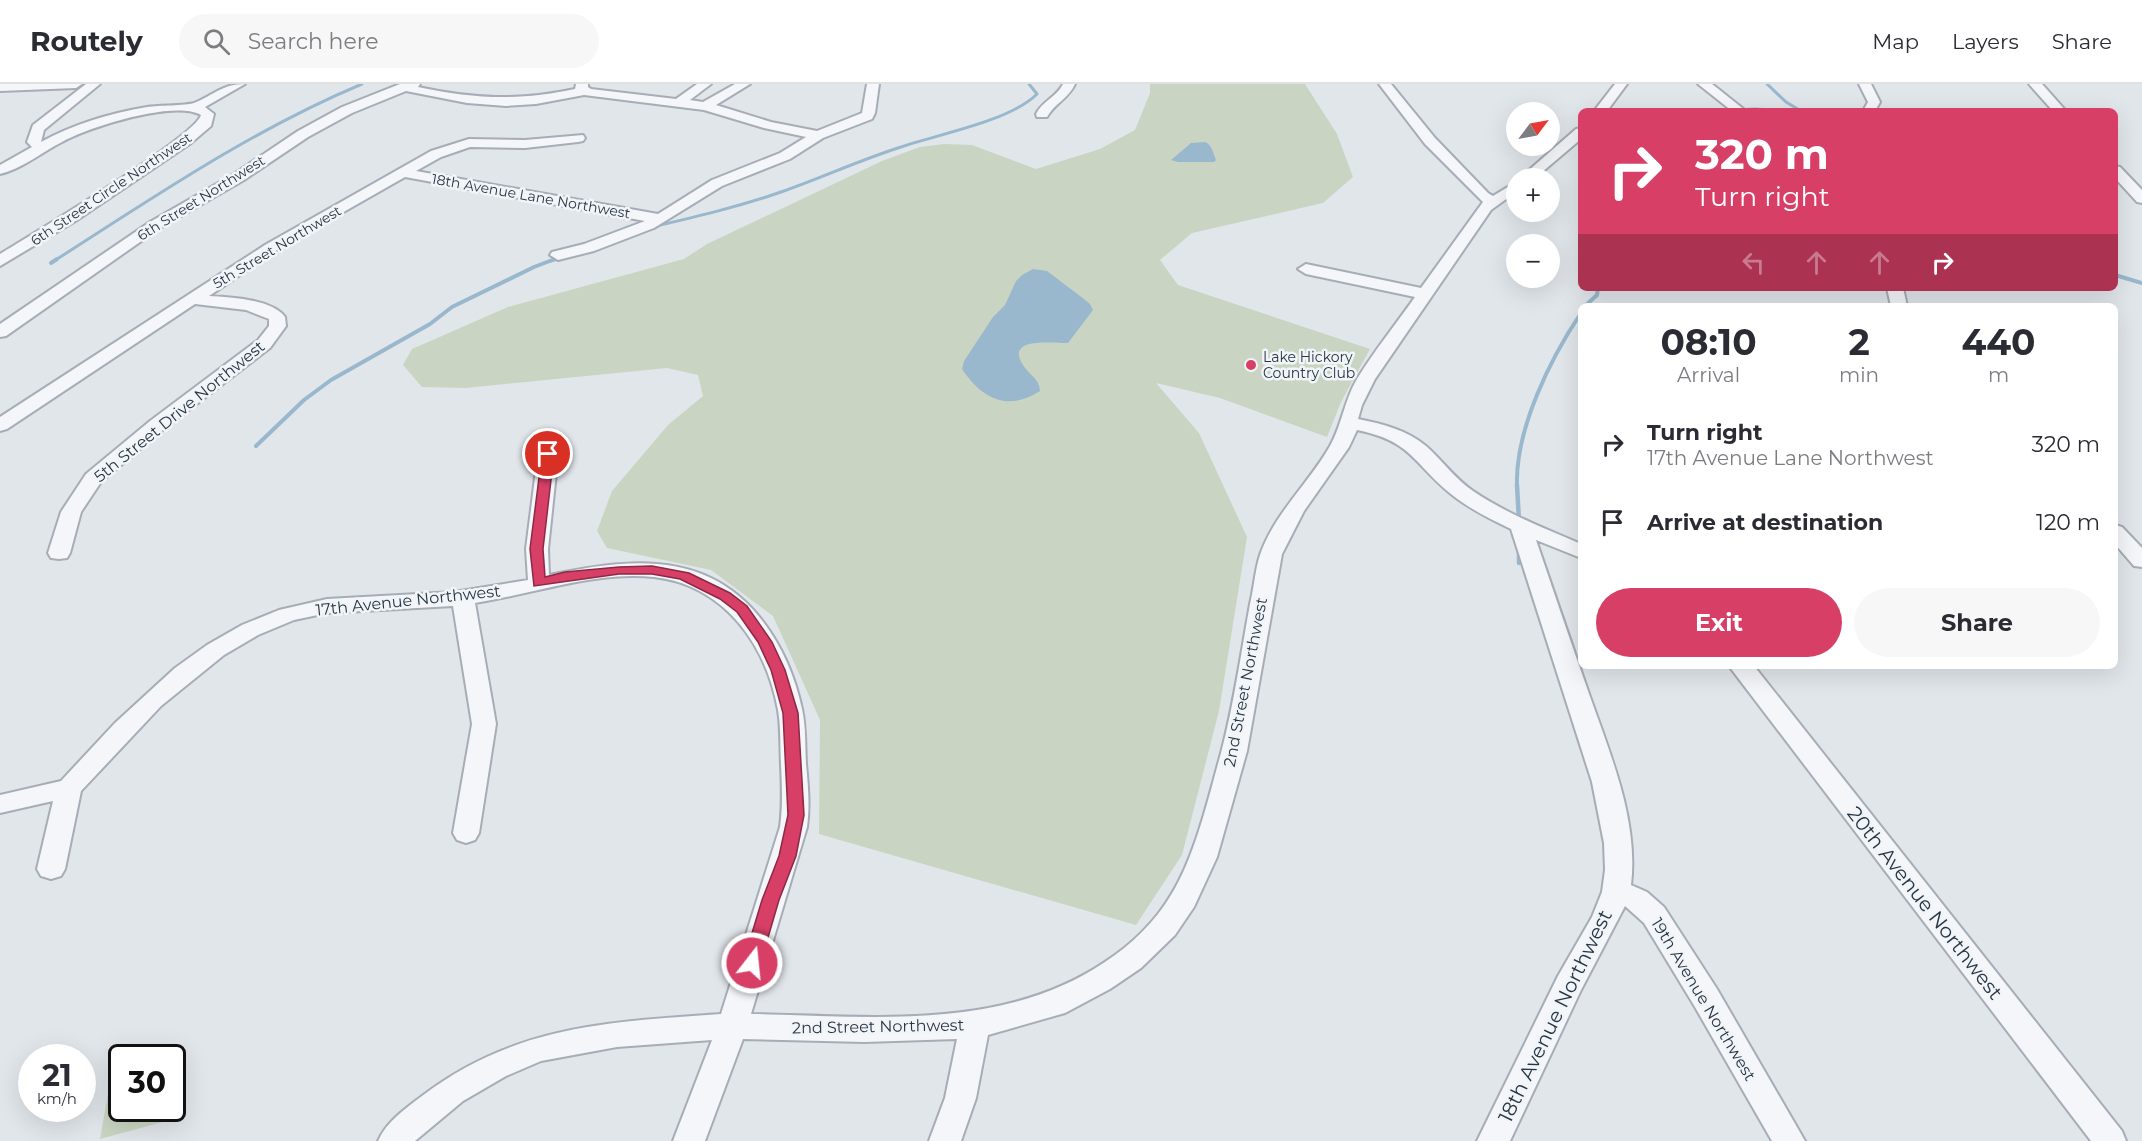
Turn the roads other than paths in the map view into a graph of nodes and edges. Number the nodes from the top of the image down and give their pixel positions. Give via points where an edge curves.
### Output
1 (76, 84) edge
2 (94, 84) edge
3 (225, 84) edge
4 (239, 84) edge
5 (705, 84) edge
6 (744, 84) edge
7 (873, 84) edge
8 (1069, 84) edge
9 (1385, 84) edge
10 (1621, 84) edge
11 (1704, 84) edge
12 (1864, 84) edge
13 (2035, 84) edge
14 (409, 86) edge
15 (0, 87) edge
16 (583, 87) edge
17 (680, 102) junction
18 (705, 106) junction
19 (189, 107) junction
20 (1602, 108) edge
21 (1736, 108) edge
22 (1871, 108) edge
23 (2057, 108) edge
24 (1042, 114) dead end
25 (818, 135) junction
26 (1578, 135) edge
27 (578, 138) dead end
28 (40, 148) junction
29 (1539, 168) edge
30 (0, 170) edge
31 (404, 173) junction
32 (2118, 173) edge
33 (1506, 192) edge
34 (2142, 199) edge
35 (1492, 201) junction
36 (658, 219) junction
37 (558, 255) dead end
38 (0, 261) edge
39 (1306, 269) dead end
40 (1424, 294) junction
41 (192, 299) junction
42 (0, 332) edge
43 (1347, 423) junction
44 (0, 425) edge
45 (548, 454) dead end
46 (1520, 524) junction
47 (2118, 534) edge
48 (1578, 551) edge
49 (58, 553) dead end
50 (2142, 561) edge
51 (539, 583) junction
52 (463, 598) junction
53 (1743, 669) edge
54 (69, 788) junction
55 (0, 804) edge
56 (466, 833) dead end
57 (51, 869) dead end
58 (1616, 890) junction
59 (974, 1025) junction
60 (734, 1026) junction
61 (394, 1141) edge
62 (689, 1141) edge
63 (945, 1141) edge
64 (1493, 1141) edge
65 (1789, 1141) edge
66 (2110, 1141) edge

1 - 15 street
2 - 28 street via 38,129 34,142
3 - 19 street
4 - 19 street
5 - 17 street
6 - 18 street
7 - 25 street via 867,116
8 - 24 street via 1065,94
9 - 35 street via 1430,141
10 - 20 street
11 - 21 street
12 - 22 street via 1875,102
13 - 23 street
14 - 16 street via 448,97 506,102 535,100
14 - 42 street, 6th Street Northwest via 347,110 288,143 239,177 155,225
16 - 17 street
17 - 18 street
18 - 25 street
19 - 28 street, 6th Street Circle Northwest via 104,121
19 - 38 street, 6th Street Circle Northwest via 208,114 199,130
25 - 36 street via 784,156 717,183
26 - 29 street
27 - 31 street, 5th Street Northwest via 459,145
28 - 30 street, 6th Street Circle Northwest
31 - 36 street, 18th Avenue Lane Northwest
31 - 41 street, 5th Street Northwest via 270,248
32 - 34 street
33 - 35 street
35 - 40 street, 2nd Street Northwest
36 - 37 street via 589,248
39 - 40 street
40 - 43 street, 2nd Street Northwest via 1366,379
41 - 44 street, 5th Street Northwest
41 - 49 street, 5th Street Drive Northwest via 269,311 277,317 278,326 264,344 93,478 71,512
43 - 46 street via 1403,438 1455,488
43 - 59 street, 2nd Street Northwest via 1339,447 1294,510 1271,554 1234,751 1203,857 1184,898 1150,944 1100,981 1030,1012
45 - 51 street via 537,549
46 - 48 street
46 - 58 street via 1609,801 1617,851
47 - 50 street
51 - 52 street, 17th Avenue Northwest
51 - 60 street, 17th Avenue Northwest via 619,570 652,570 684,576 742,609 765,642 778,670 790,713 796,815
52 - 54 street, 17th Avenue Northwest via 327,606 247,630 214,650 135,715
52 - 56 street via 484,724
53 - 66 street, 20th Avenue Northwest
54 - 55 street
54 - 57 street
58 - 64 street, 18th Avenue Northwest via 1598,936 1570,984
58 - 65 street, 19th Avenue Northwest via 1637,900 1654,915
59 - 60 street, 2nd Street Northwest via 864,1029
59 - 63 street via 958,1112
60 - 61 street, 2nd Street Northwest via 618,1034 538,1049 495,1066 452,1091
60 - 62 street, 17th Avenue Northwest

